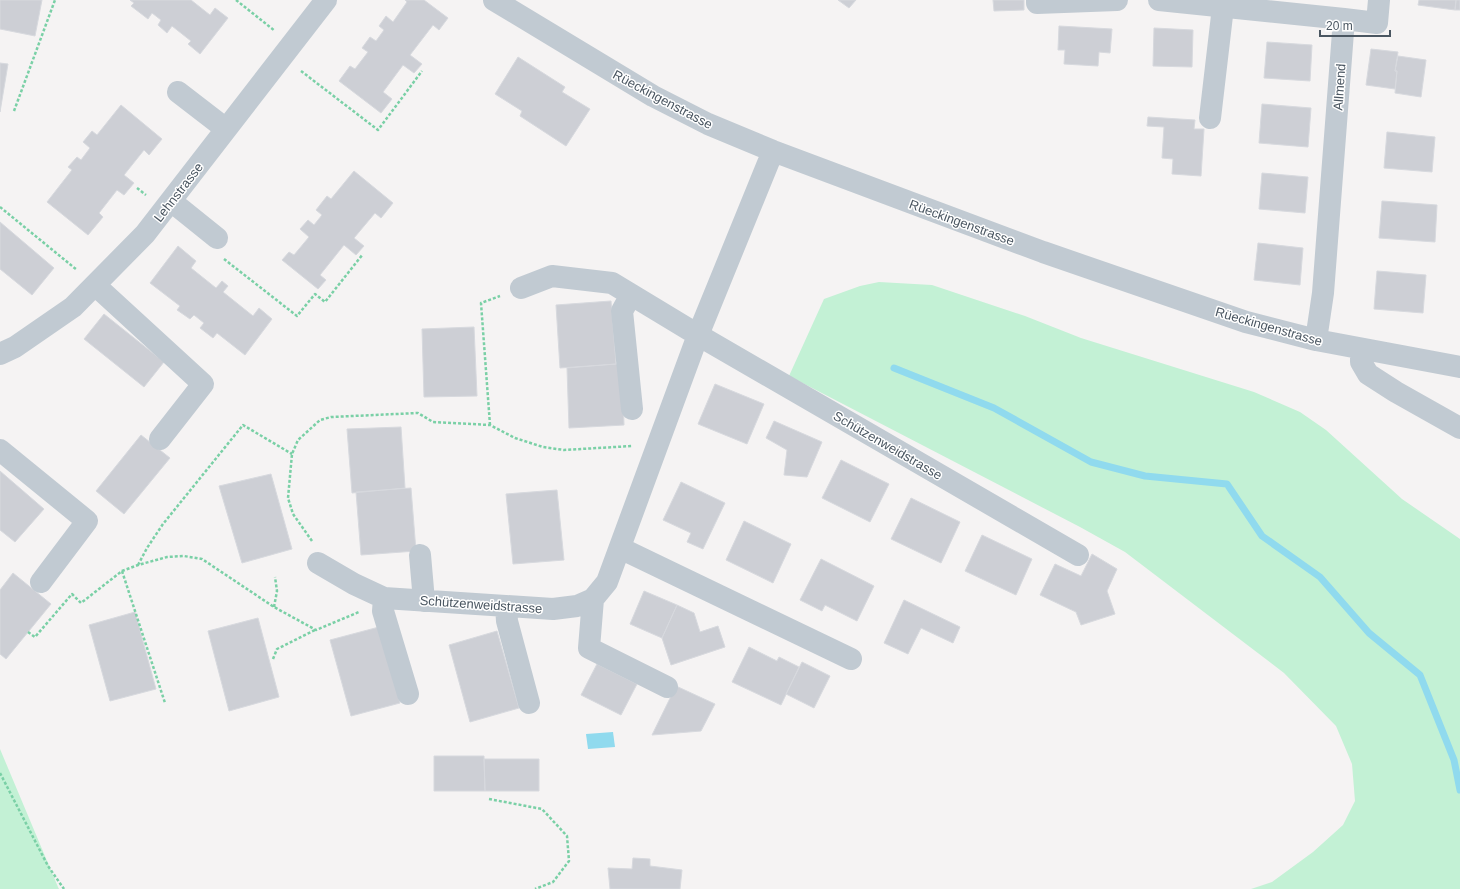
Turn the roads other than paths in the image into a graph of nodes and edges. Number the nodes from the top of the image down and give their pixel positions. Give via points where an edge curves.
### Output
1 (326, 0) edge
2 (1117, 0) edge
3 (1159, 0) edge
4 (1379, 0) edge
5 (1046, 1) edge
6 (506, 3) edge
7 (1223, 7) junction
8 (1344, 19) junction
9 (178, 92) dead end
10 (1210, 118) dead end
11 (226, 129) junction
12 (773, 151) junction
13 (161, 200) junction
14 (219, 248) road end
15 (87, 279) junction
16 (521, 288) road end
17 (631, 295) junction
18 (698, 335) junction
19 (1316, 340) junction
20 (1361, 350) junction
21 (0, 354) edge
22 (1460, 367) edge
23 (632, 409) dead end
24 (1460, 428) edge
25 (160, 439) dead end
26 (0, 450) edge
27 (620, 548) junction
28 (317, 554) road end
29 (420, 555) dead end
30 (1078, 555) dead end
31 (41, 582) dead end
32 (384, 598) junction
33 (593, 599) junction
34 (424, 601) junction
35 (506, 606) junction
36 (850, 659) dead end
37 (667, 687) dead end
38 (408, 694) dead end
39 (529, 703) dead end

1 - 11 street, Lehnstrasse
2 - 5 street
3 - 7 street
4 - 8 street via 1377,23
6 - 12 street, Rüeckingenstrasse via 653,96 708,124
7 - 8 street
7 - 10 street
8 - 19 street, Allmend via 1323,293
9 - 11 street
11 - 13 street, Lehnstrasse
12 - 18 street, Schützenweidstrasse
12 - 19 street, Rüeckingenstrasse via 1043,252 1246,322
13 - 14 street
13 - 15 street, Lehnstrasse via 145,234
15 - 21 street, Lehnstrasse via 73,308 16,347
15 - 25 street via 203,384
16 - 17 street via 552,276 612,283
17 - 18 street
17 - 23 street via 622,311
18 - 27 street, Schützenweidstrasse
18 - 30 street, Schützenweidstrasse
19 - 20 street, Rüeckingenstrasse
20 - 22 street, Rüeckingenstrasse
20 - 24 street via 1361,362 1368,374
26 - 31 street via 87,521
27 - 33 street, Schützenweidstrasse via 607,582
27 - 36 street
28 - 32 street, Schützenweidstrasse via 354,584
29 - 34 street
32 - 34 street, Schützenweidstrasse
32 - 38 street via 383,611
33 - 35 street, Schützenweidstrasse via 577,606 553,609
33 - 37 street via 589,648
34 - 35 street, Schützenweidstrasse
35 - 39 street via 507,620

